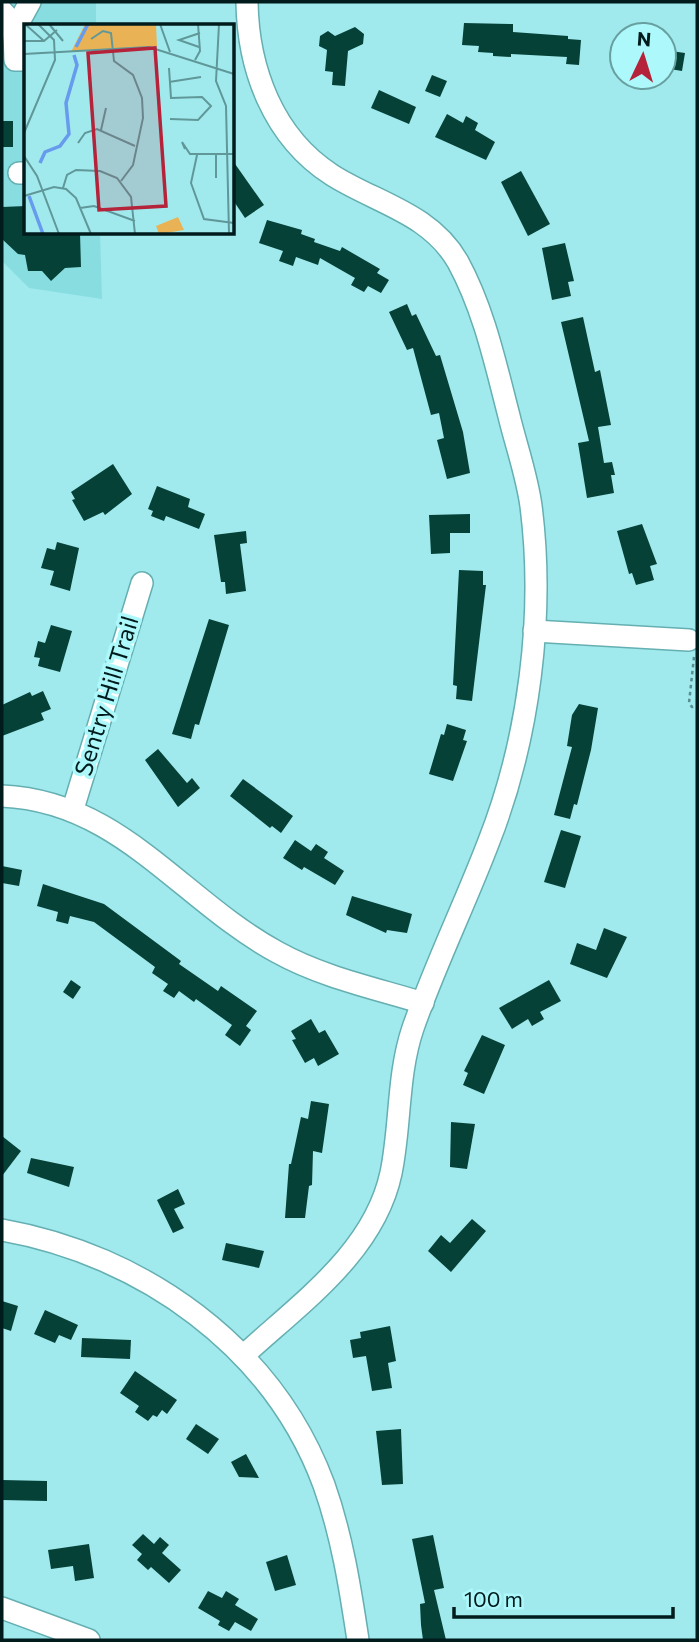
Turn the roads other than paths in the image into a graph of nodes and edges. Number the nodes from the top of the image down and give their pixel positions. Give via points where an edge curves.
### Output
1 (30, 2) edge
2 (247, 2) edge
3 (2, 11) edge
4 (13, 31) junction
5 (24, 60) edge
6 (142, 583) dead end
7 (534, 631) junction
8 (689, 640) road end
9 (2, 796) edge
10 (73, 809) junction
11 (423, 1003) junction
12 (2, 1230) edge
13 (243, 1356) junction
14 (2, 1608) edge
15 (89, 1640) edge
16 (358, 1640) edge

1 - 4 street
2 - 7 street via 254,64 284,129 332,175 401,208 428,227 454,255 472,289 530,502 536,554
3 - 4 street
4 - 5 street via 15,60
6 - 10 street, Sentry Hill Trail
7 - 8 street
7 - 11 street via 523,714 503,799
9 - 10 street via 39,799
10 - 11 street via 109,828 276,951 334,976
11 - 13 street via 405,1056 391,1170 375,1218 346,1259
12 - 13 street via 69,1245 120,1266 196,1314
13 - 16 street via 301,1436 323,1482 341,1540
14 - 15 street

